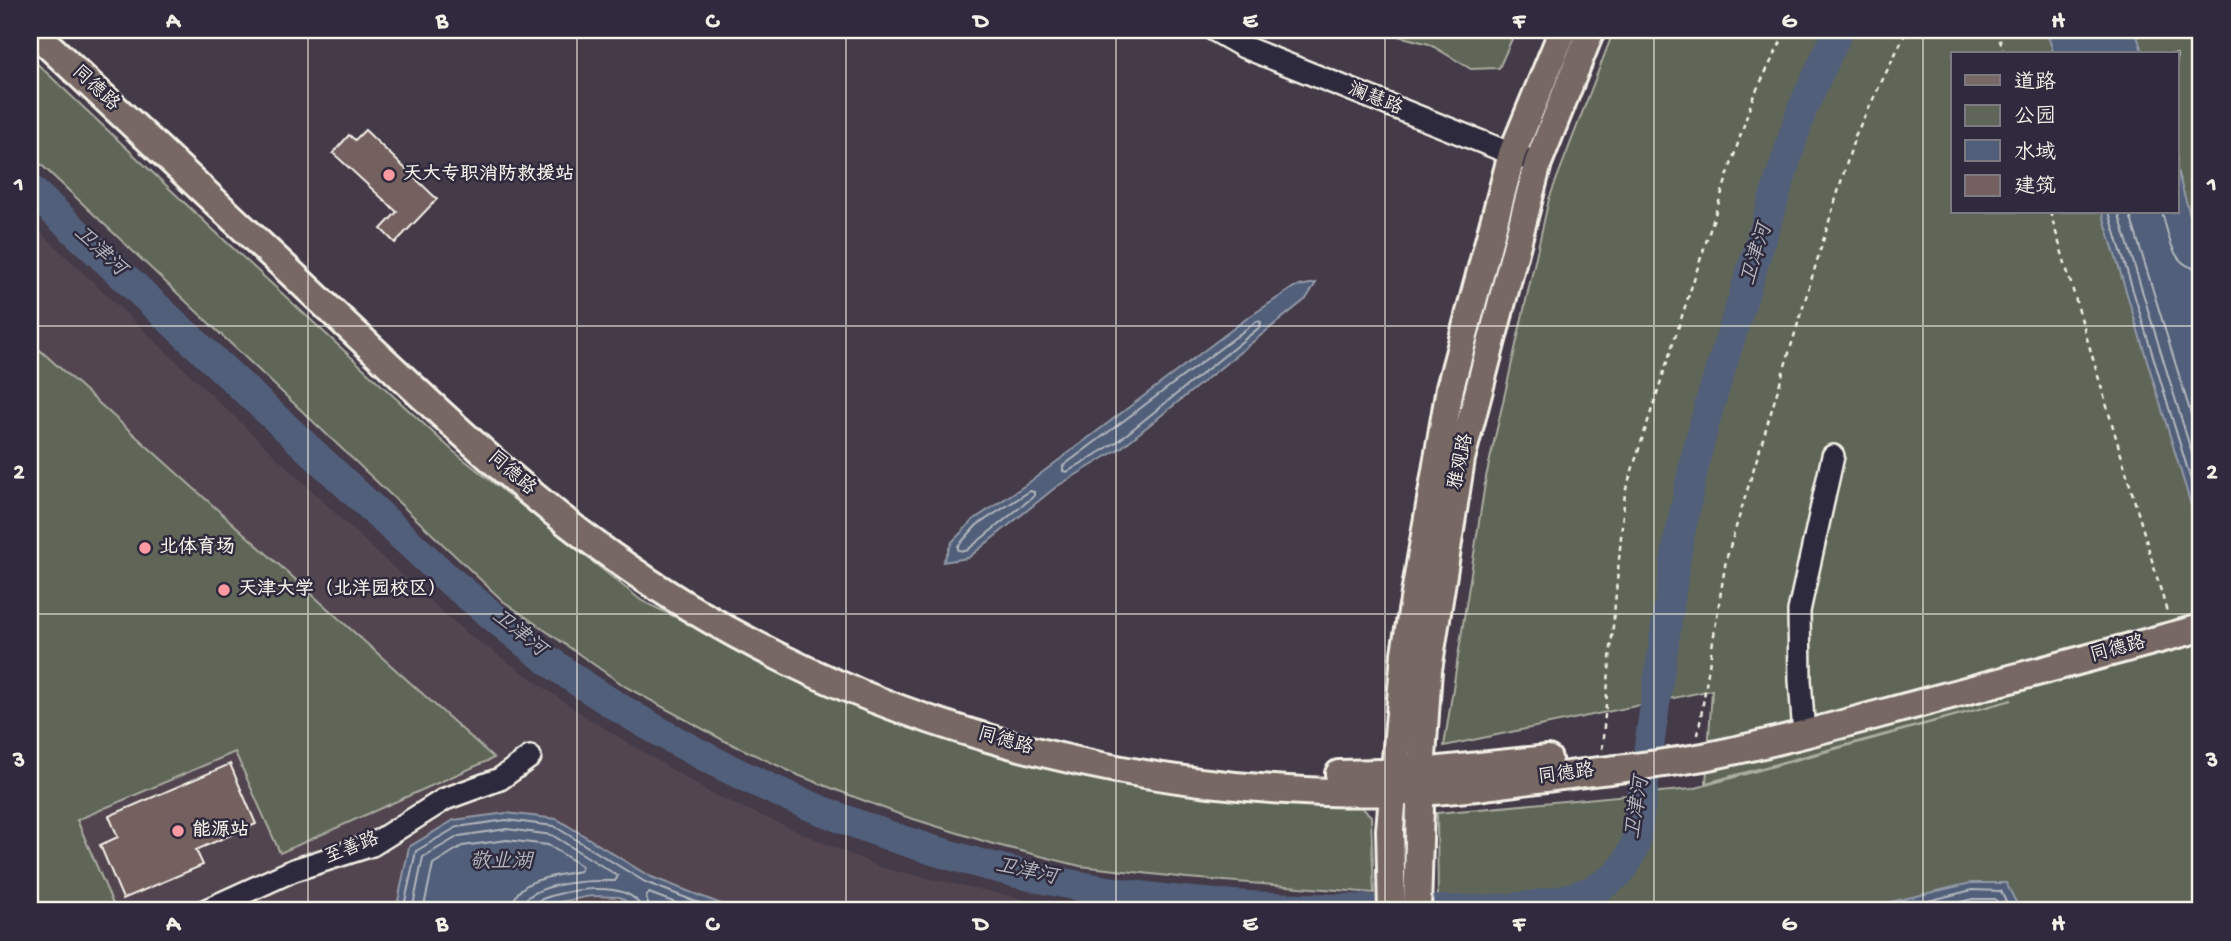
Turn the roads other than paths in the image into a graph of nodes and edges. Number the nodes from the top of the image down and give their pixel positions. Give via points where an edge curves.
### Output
1 (32, 30) edge
2 (59, 30) edge
3 (1214, 30) edge
4 (1563, 30) edge
5 (1591, 30) edge
6 (1512, 154) junction
7 (1538, 163) junction
8 (1833, 456) dead end
9 (2201, 612) edge
10 (2201, 628) edge
11 (1804, 727) junction
12 (530, 757) dead end
13 (1407, 782) junction
14 (1392, 903) edge
15 (204, 911) edge
16 (1417, 911) edge

1 - 13 main road, 同德路 via 498,464 612,556 708,618 823,678 881,702 1068,760 1248,788
2 - 13 main road, 同德路 via 538,475 631,550 754,627 928,704 1009,729 1219,768
3 - 6 street, 澜慧路 via 1244,47
4 - 6 main road, 雅观路
5 - 7 main road, 雅观路
6 - 7 street, 澜慧路
6 - 13 main road, 雅观路 via 1450,387 1405,653
7 - 13 main road, 雅观路 via 1461,459
8 - 11 street via 1800,611
9 - 11 main road, 同德路
10 - 11 main road, 同德路
11 - 13 main road, 同德路 via 1698,750
12 - 15 street, 至善路 via 500,779 445,799 372,845 294,870
13 - 14 main road, 雅观路 via 1391,831
13 - 16 main road, 雅观路

